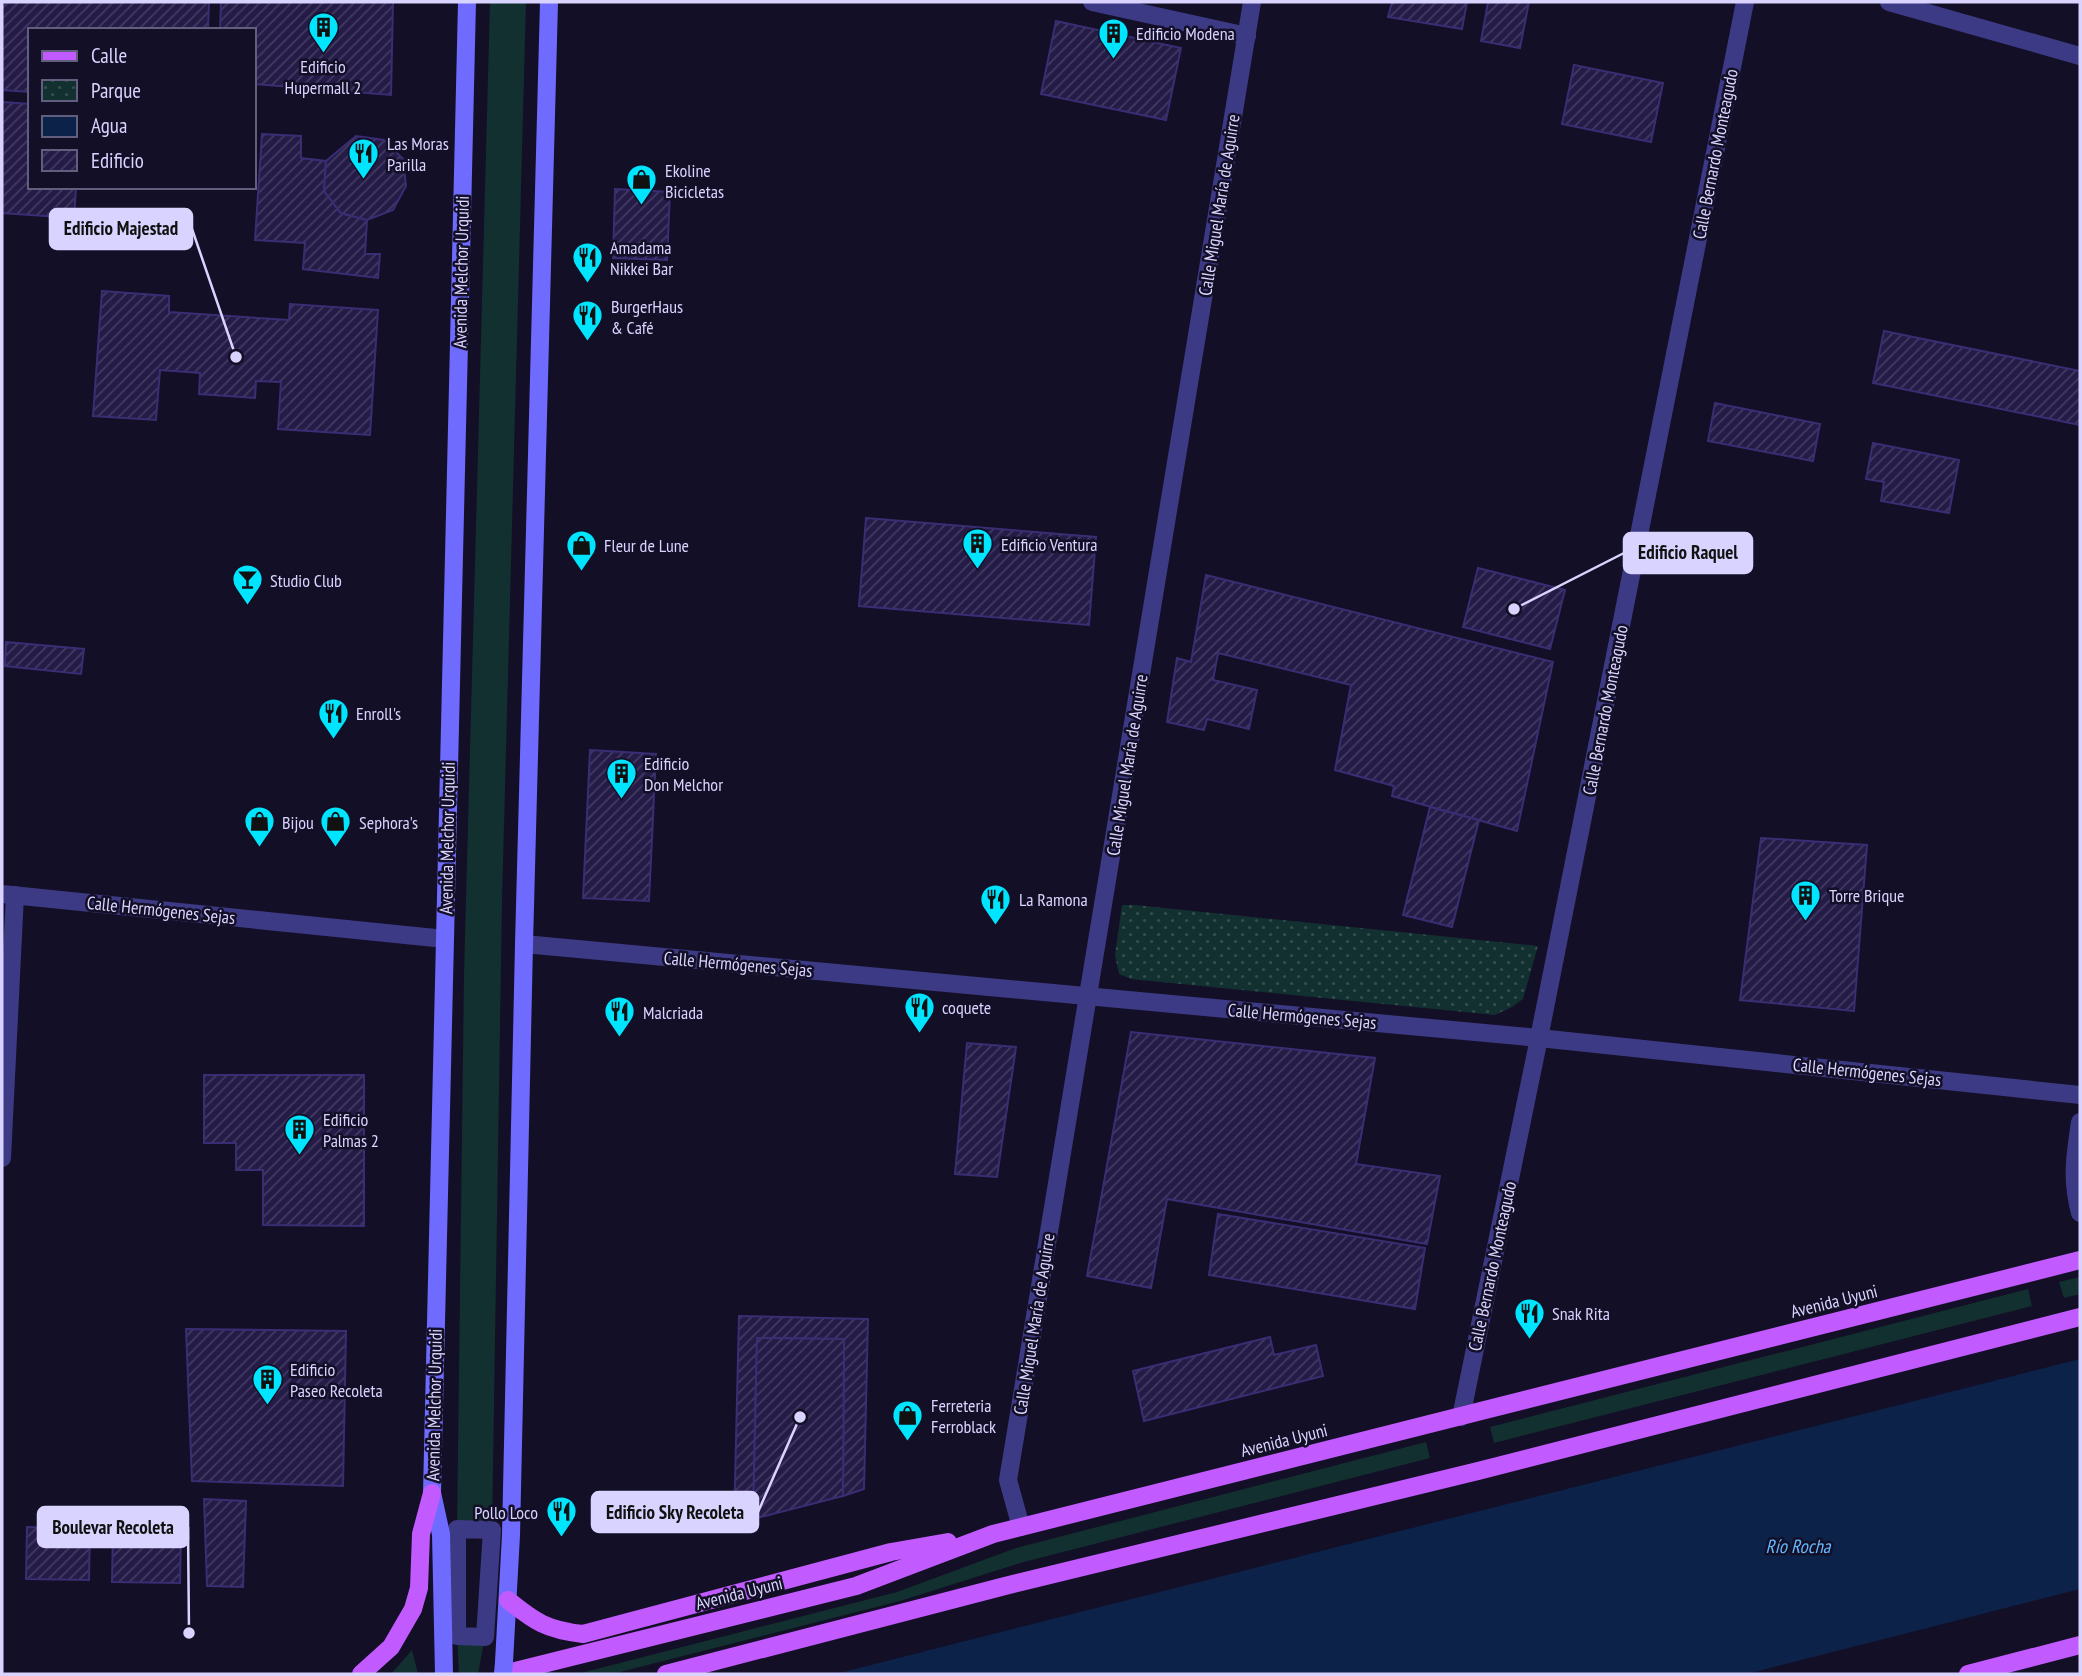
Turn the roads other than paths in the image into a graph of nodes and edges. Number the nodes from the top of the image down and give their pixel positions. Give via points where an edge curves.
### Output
1 (467, 2) edge
2 (550, 2) edge
3 (1092, 2) edge
4 (1252, 2) edge
5 (1745, 2) edge
6 (1889, 2) edge
7 (1921, 6) edge
8 (1247, 36) junction
9 (2080, 56) edge
10 (9, 895) edge
11 (445, 939) junction
12 (524, 944) junction
13 (1088, 996) junction
14 (1539, 1038) junction
15 (2080, 1095) edge
16 (2080, 1122) edge
17 (2, 1158) edge
18 (2080, 1213) edge
19 (2080, 1260) edge
20 (2080, 1317) edge
21 (1461, 1417) junction
22 (432, 1493) junction
23 (1021, 1527) junction
24 (457, 1529) joint
25 (993, 1534) junction
26 (508, 1600) junction
27 (2080, 1645) edge
28 (503, 1670) edge
29 (361, 1674) edge
30 (444, 1674) edge
31 (666, 1674) edge
32 (1968, 1674) edge

1 - 11 main road, Avenida Melchor Urquidi
2 - 12 main road
3 - 8 street
4 - 8 street, Calle Miguel María de Aguirre
5 - 14 street, Calle Bernardo Monteagudo
6 - 7 street
7 - 9 street
8 - 13 street, Calle Miguel María de Aguirre
10 - 11 street, Calle Hermógenes Sejas
10 - 17 street
11 - 22 main road, Avenida Melchor Urquidi
12 - 13 street, Calle Hermógenes Sejas
12 - 26 main road
13 - 14 street, Calle Hermógenes Sejas
13 - 23 street, Calle Miguel María de Aguirre via 1008,1480
14 - 15 street, Calle Hermógenes Sejas
14 - 21 street, Calle Bernardo Monteagudo
16 - 18 street via 2073,1168
19 - 21 main road, Avenida Uyuni
20 - 31 main road
21 - 23 main road, Avenida Uyuni
22 - 29 main road via 421,1534 419,1588 413,1609 391,1647
22 - 30 main road, Avenida Melchor Urquidi via 441,1534
23 - 25 main road, Avenida Uyuni
24 - 24 street via 492,1530 485,1637 457,1636
25 - 26 main road via 891,1552 583,1634 550,1629
25 - 28 main road, Avenida Uyuni via 856,1586
26 - 28 main road
27 - 32 main road

